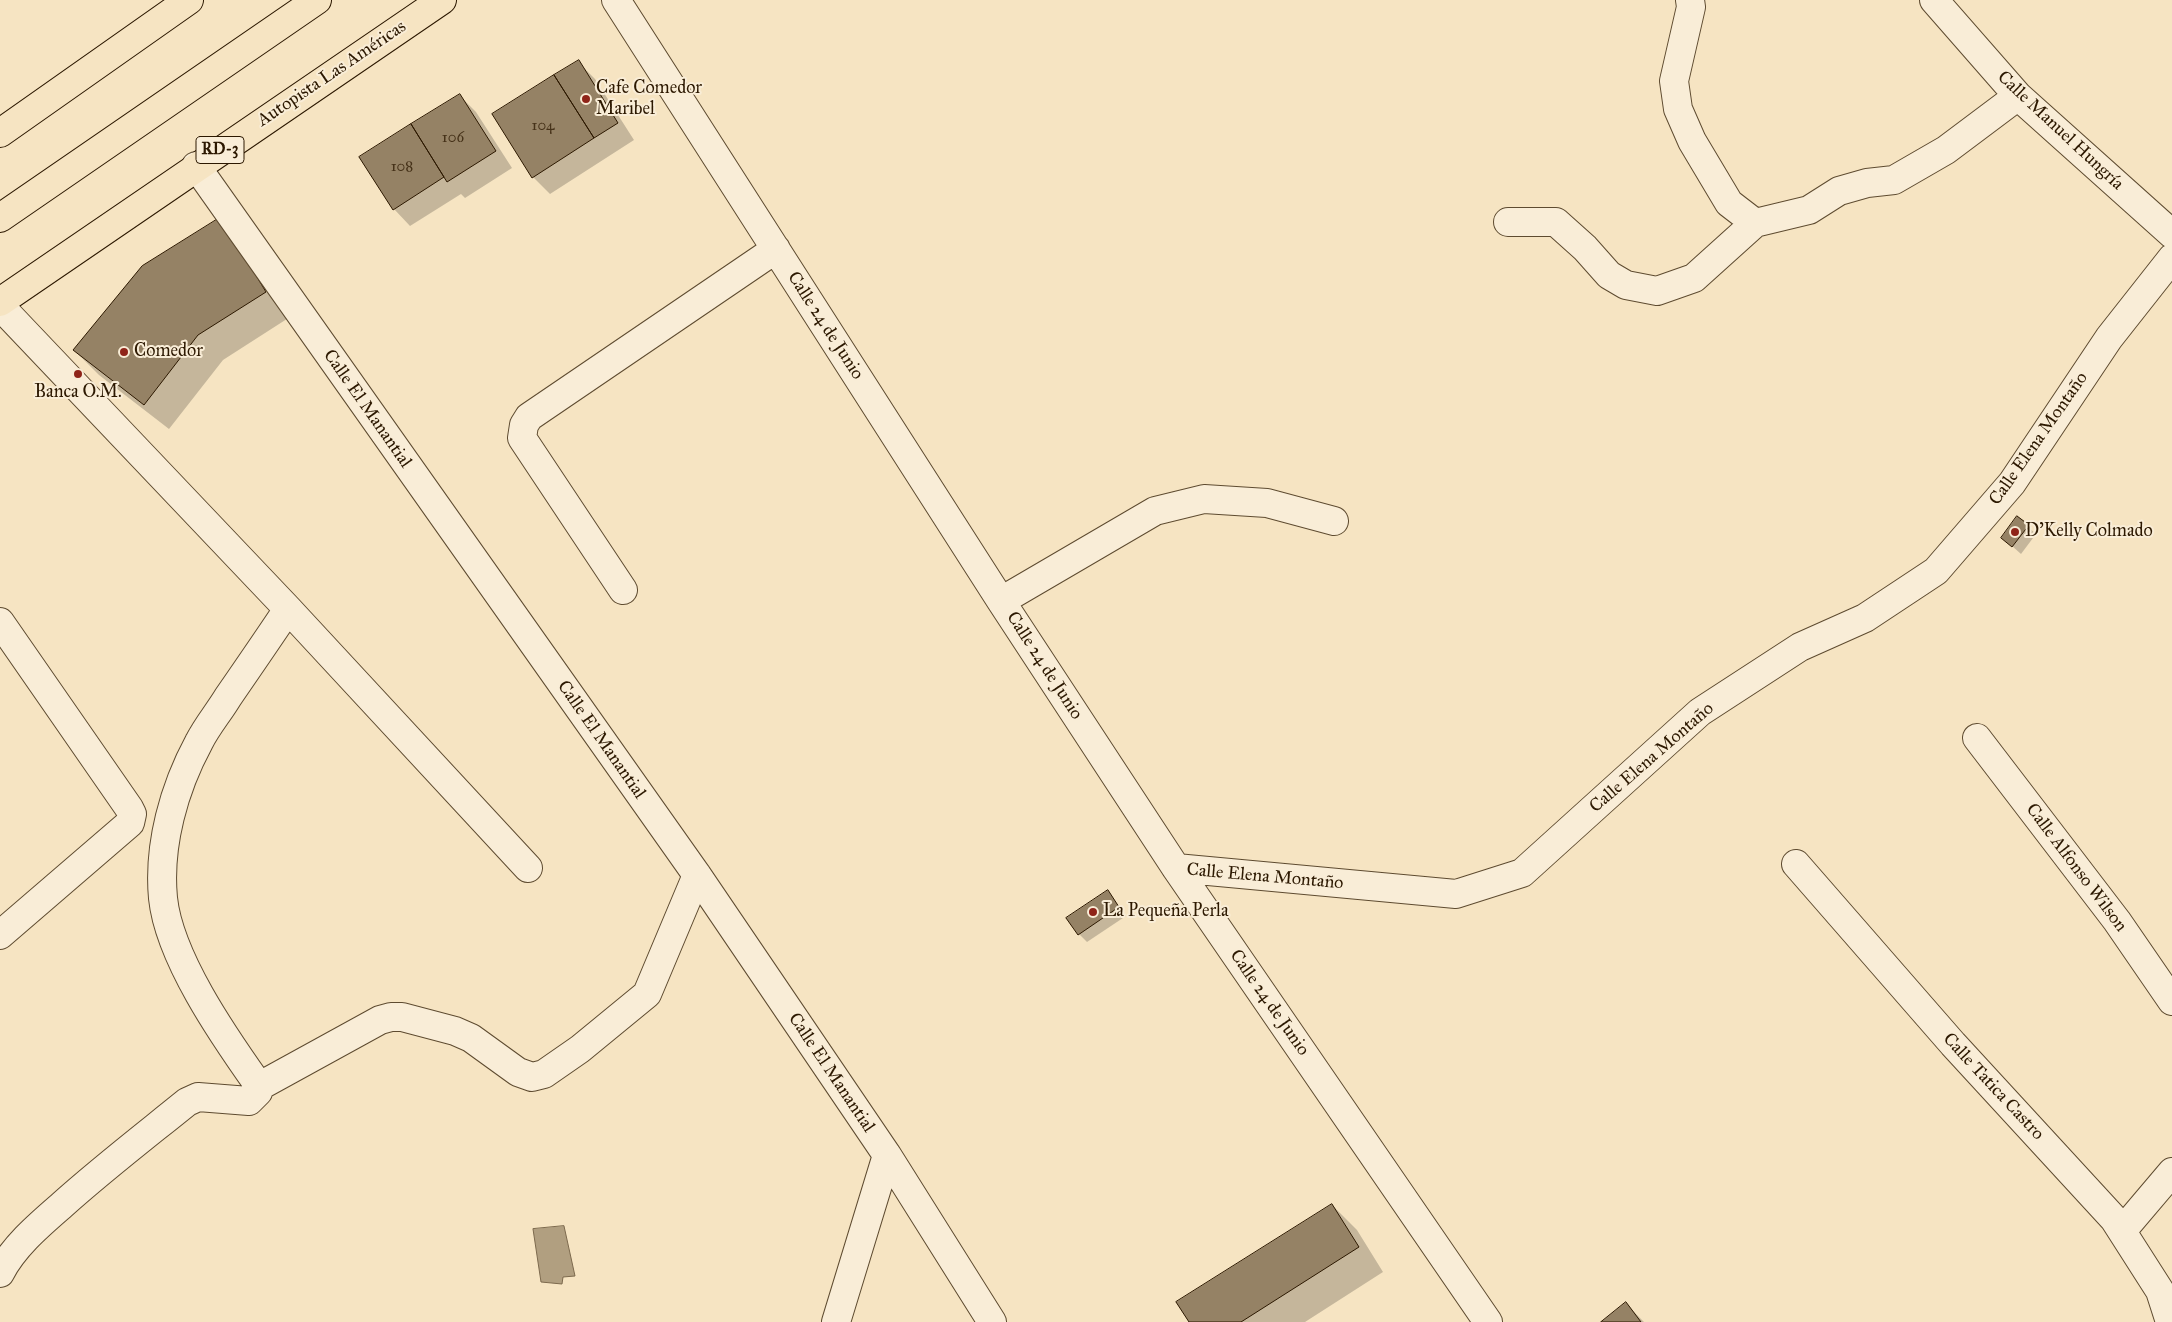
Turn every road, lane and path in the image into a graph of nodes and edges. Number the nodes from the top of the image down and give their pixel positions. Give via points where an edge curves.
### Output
1 (189, 0) edge
2 (317, 0) edge
3 (442, 0) edge
4 (616, 0) edge
5 (1690, 0) edge
6 (1934, 0) edge
7 (2018, 96) junction
8 (0, 133) edge
9 (196, 166) junction
10 (0, 218) edge
11 (1508, 222) dead end
12 (1755, 223) junction
13 (2172, 234) edge
14 (776, 249) junction
15 (2172, 258) edge
16 (0, 302) edge
17 (0, 306) edge
18 (1334, 521) dead end
19 (622, 590) dead end
20 (1001, 600) junction
21 (288, 609) junction
22 (0, 622) edge
23 (1977, 738) dead end
24 (1796, 864) dead end
25 (528, 868) dead end
26 (1176, 868) junction
27 (697, 875) junction
28 (0, 935) edge
29 (2172, 1001) edge
30 (258, 1087) junction
31 (887, 1156) junction
32 (2172, 1172) edge
33 (2122, 1231) junction
34 (0, 1273) edge
35 (836, 1322) edge
36 (992, 1322) edge
37 (1488, 1322) edge
38 (2170, 1322) edge

1 - 8 highway
2 - 10 highway
3 - 9 highway, Autopista Las Américas / RD-3
4 - 14 street, Calle 24 de Junio
5 - 12 street via 1674,81 1678,109 1692,141 1729,203
6 - 7 street, Calle Manuel Hungría
7 - 12 street via 1946,150 1894,180 1839,191 1808,210
7 - 13 street, Calle Manuel Hungría
9 - 16 highway, Autopista Las Américas / RD-3
9 - 27 street, Calle El Manantial
11 - 12 street via 1556,222 1609,275 1626,285 1656,291 1694,278
14 - 19 street via 529,417 524,424 522,438
14 - 20 street, Calle 24 de Junio
15 - 26 street, Calle Elena Montaño via 2109,338 2012,483 1936,571 1865,618 1800,647 1700,712 1522,873 1456,894
17 - 21 street
18 - 20 street via 1267,503 1204,499 1155,511
20 - 26 street, Calle 24 de Junio
21 - 25 street
21 - 30 street via 200,740 173,803 162,866 163,899 181,956 205,1003
22 - 28 street via 132,814 130,823
23 - 29 street, Calle Alfonso Wilson via 2117,920
24 - 33 street, Calle Tatica Castro
26 - 37 street, Calle 24 de Junio
27 - 30 street via 647,994 544,1074 532,1077 518,1072 455,1031 391,1017
27 - 31 street, Calle El Manantial
30 - 34 street via 255,1097 249,1101 198,1097 187,1102 95,1175 38,1227 8,1258
31 - 35 street
31 - 36 street, Calle El Manantial
32 - 33 street
33 - 38 street, Calle Tatica Castro via 2160,1291

